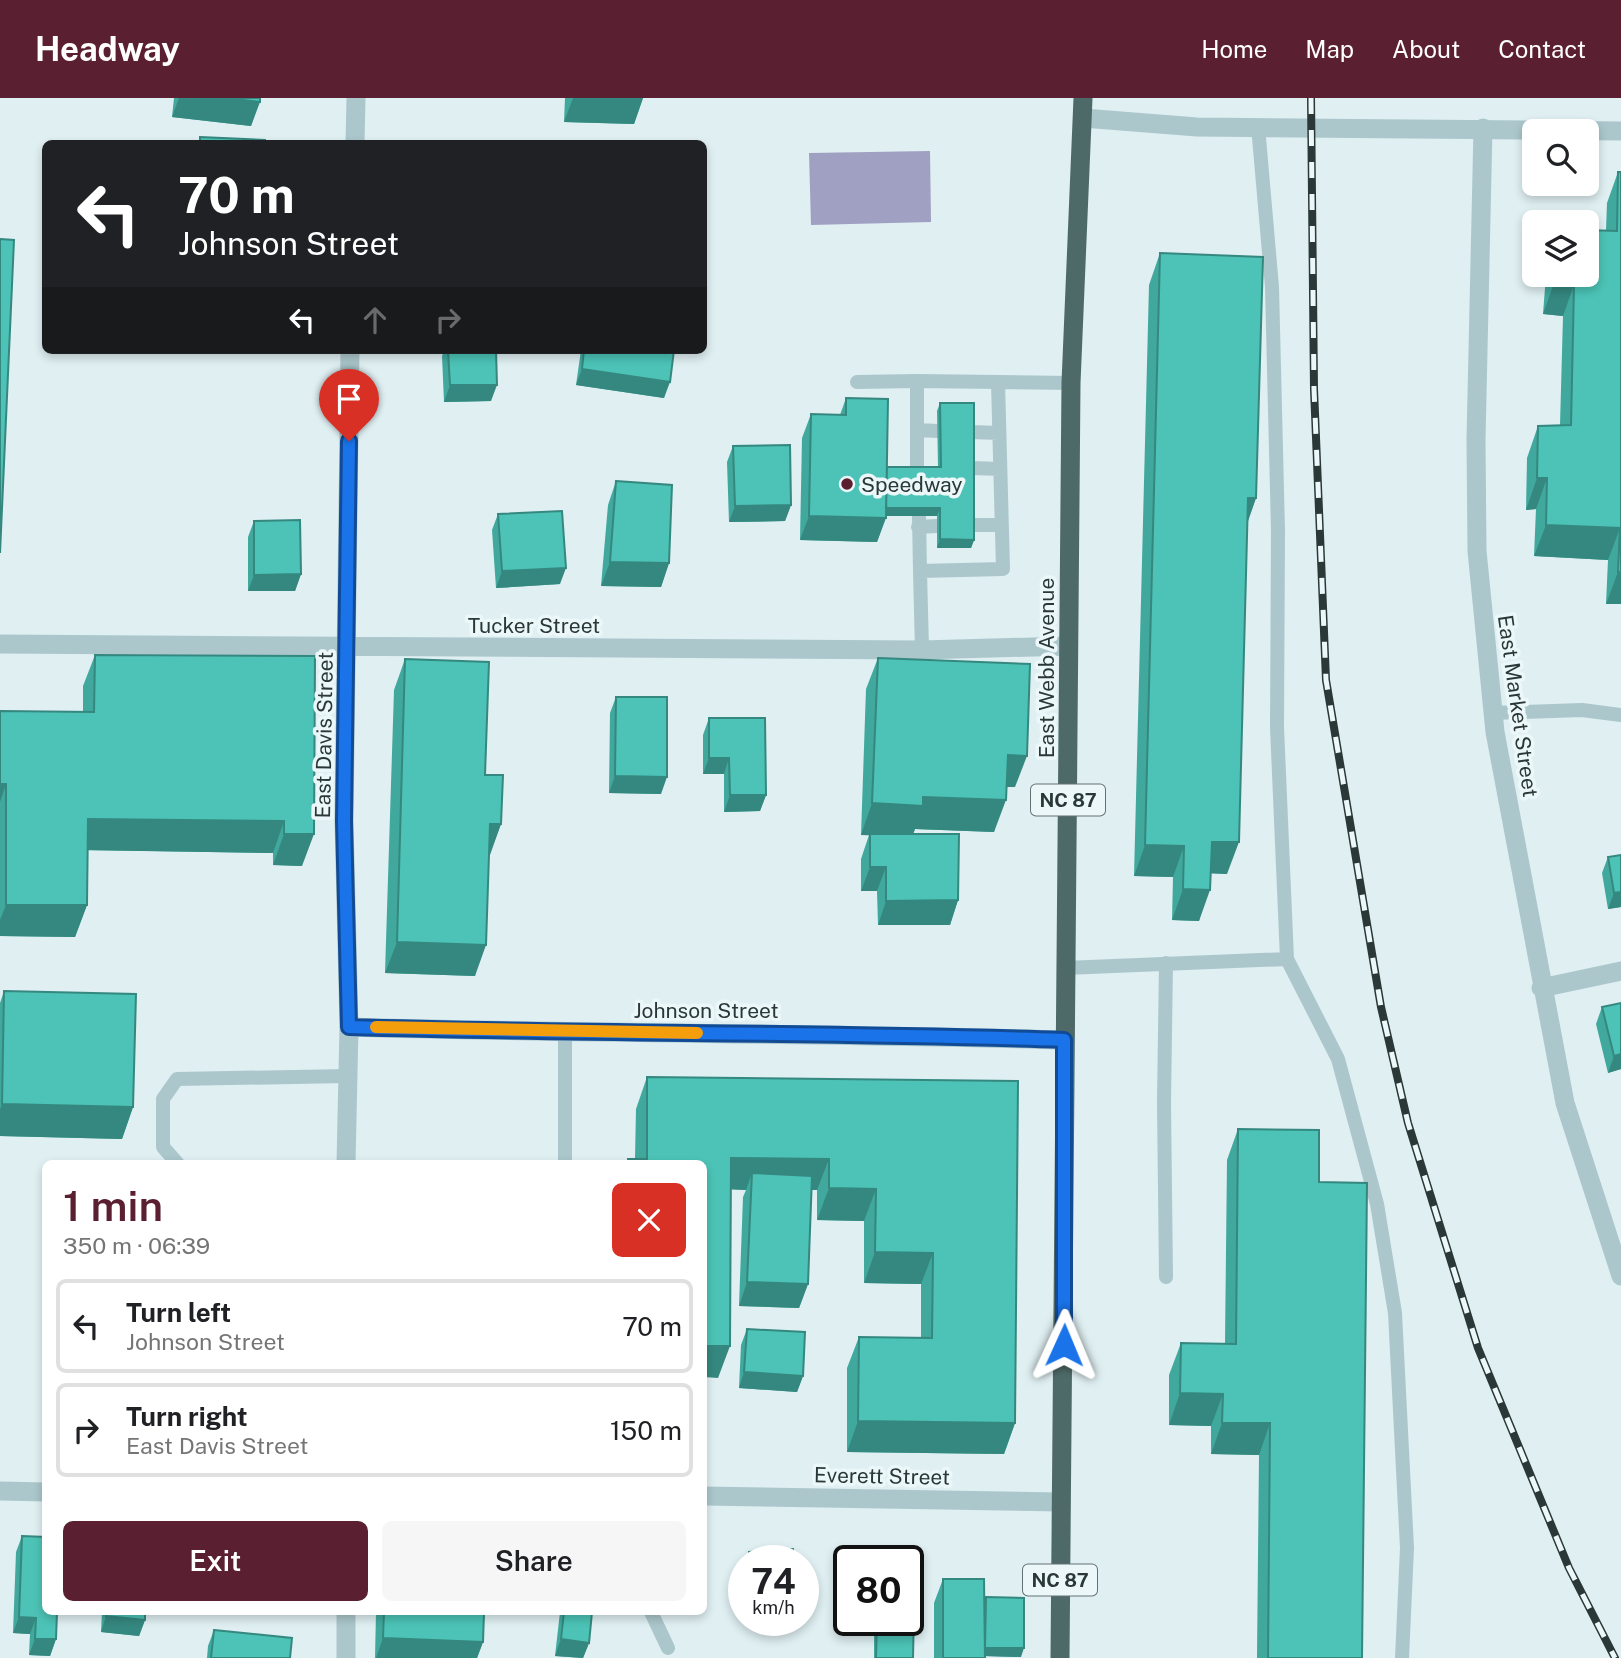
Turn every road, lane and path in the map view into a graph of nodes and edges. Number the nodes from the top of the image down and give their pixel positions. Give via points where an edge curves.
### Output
1 (356, 98) edge
2 (1083, 98) edge
3 (1083, 118) junction
4 (1258, 127) junction
5 (1483, 128) junction
6 (1621, 131) edge
7 (355, 140) edge
8 (350, 354) edge
9 (917, 381) junction
10 (857, 382) dead end
11 (998, 382) junction
12 (1071, 383) junction
13 (918, 430) junction
14 (938, 431) edge
15 (971, 432) edge
16 (999, 433) junction
17 (972, 468) edge
18 (921, 469) edge
19 (1000, 469) junction
20 (971, 525) edge
21 (1001, 525) junction
22 (937, 526) edge
23 (920, 571) junction
24 (0, 644) edge
25 (1068, 646) junction
26 (348, 647) junction
27 (922, 650) junction
28 (1492, 713) junction
29 (1621, 715) edge
30 (1287, 959) junction
31 (1166, 963) junction
32 (1065, 968) junction
33 (1621, 971) edge
34 (1541, 988) junction
35 (349, 1027) junction
36 (565, 1033) junction
37 (1064, 1040) junction
38 (348, 1076) junction
39 (174, 1160) edge
40 (346, 1160) edge
41 (565, 1160) edge
42 (1621, 1276) edge
43 (1166, 1277) dead end
44 (0, 1492) edge
45 (42, 1492) edge
46 (707, 1496) edge
47 (1061, 1502) junction
48 (346, 1615) edge
49 (652, 1615) edge
50 (668, 1648) dead end
51 (346, 1658) edge
52 (1060, 1658) edge
53 (1402, 1658) edge

1 - 7 street
2 - 3 highway, East Webb Avenue / NC 87
3 - 4 street
3 - 12 highway, East Webb Avenue / NC 87
4 - 5 street
4 - 30 lane via 1272,288 1277,726
5 - 6 street
5 - 28 street, East Market Street via 1477,551
8 - 26 street, East Davis Street
9 - 10 lane
9 - 11 lane
9 - 13 lane
11 - 12 lane
11 - 16 lane
12 - 25 highway, East Webb Avenue / NC 87
13 - 14 lane
13 - 18 lane
15 - 16 lane
16 - 19 lane
17 - 19 lane
19 - 21 lane
20 - 21 lane
21 - 23 lane via 1003,569
22 - 23 lane via 918,522
23 - 27 lane
24 - 26 street, Tucker Street
25 - 27 street, Tucker Street
25 - 32 highway, East Webb Avenue / NC 87
26 - 27 street, Tucker Street
26 - 35 street, East Davis Street via 344,821
28 - 29 lane via 1582,710
28 - 34 street, East Market Street
30 - 31 lane
30 - 53 lane via 1338,1059 1377,1204 1395,1313 1407,1548
31 - 32 lane
31 - 43 lane
32 - 37 highway, East Webb Avenue / NC 87
33 - 34 street
34 - 42 street, East Market Street via 1565,1104
35 - 36 street, Johnson Street
35 - 38 street, East Davis Street
36 - 37 street, Johnson Street via 826,1033
36 - 41 lane
37 - 47 highway, East Webb Avenue / NC 87
38 - 39 lane via 177,1079 163,1099 163,1147
38 - 40 street, East Davis Street
44 - 45 street
46 - 47 street, Everett Street
47 - 52 highway, East Webb Avenue / NC 87
48 - 51 street
49 - 50 lane

